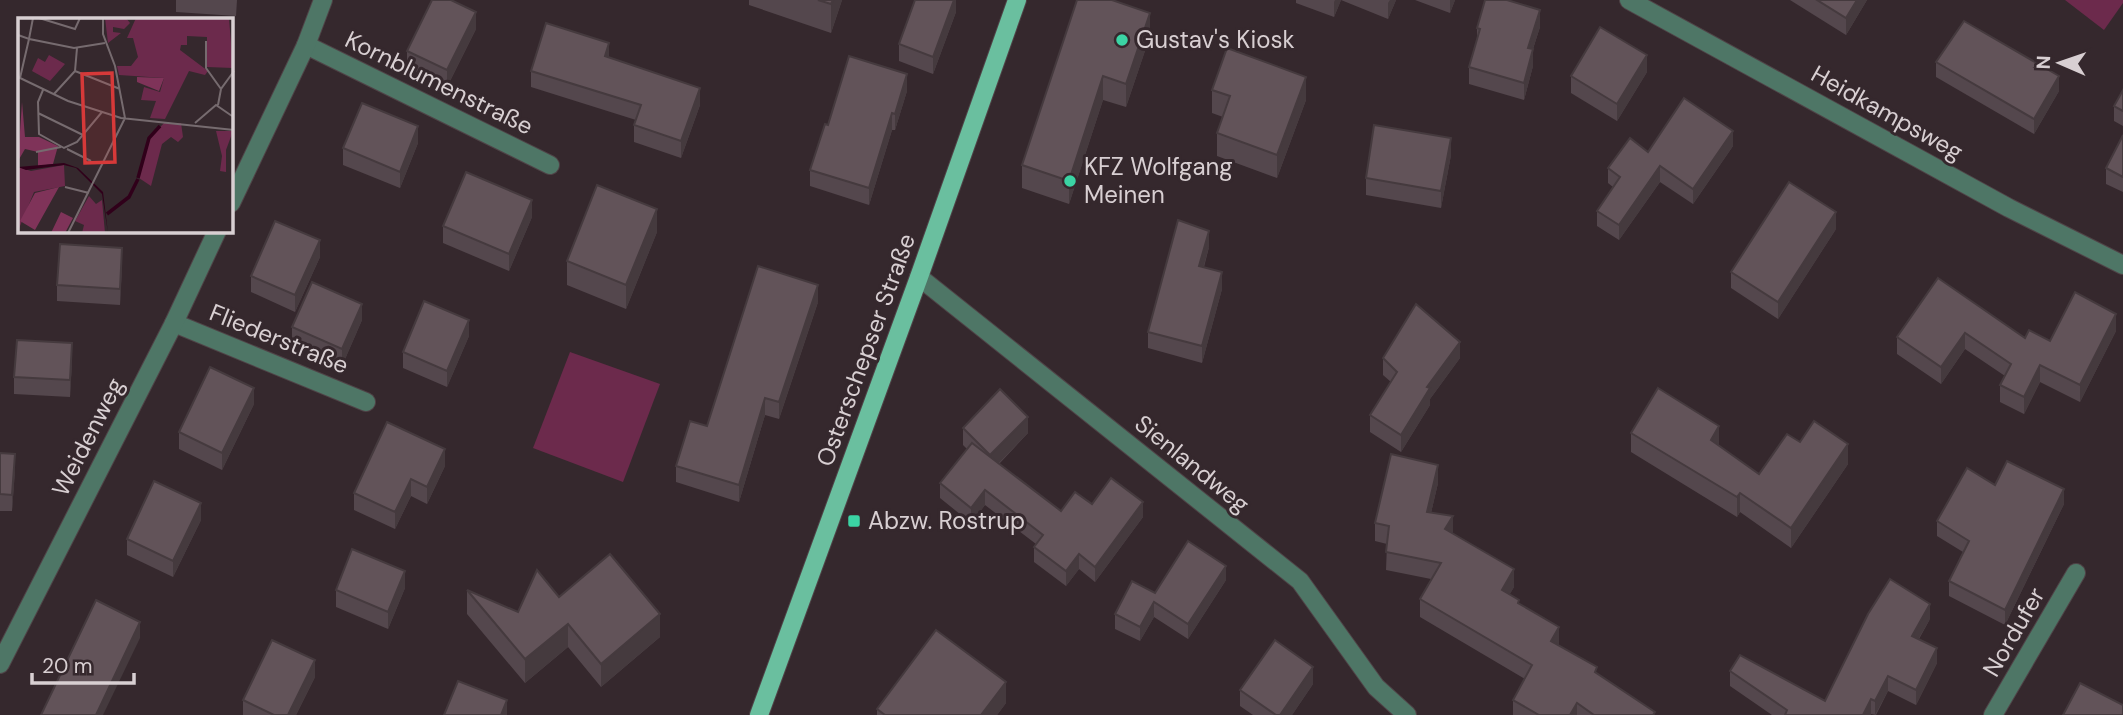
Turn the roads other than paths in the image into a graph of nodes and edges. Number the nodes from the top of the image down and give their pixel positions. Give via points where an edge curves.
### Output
1 (323, 0) edge
2 (1017, 0) edge
3 (1629, 0) edge
4 (306, 45) junction
5 (550, 165) dead end
6 (233, 198) edge
7 (216, 233) edge
8 (2123, 265) edge
9 (919, 277) junction
10 (174, 323) junction
11 (366, 402) dead end
12 (2076, 573) dead end
13 (0, 664) edge
14 (759, 715) edge
15 (1407, 715) edge
16 (1993, 715) edge

1 - 4 street
2 - 9 main road, Osterschepser Straße
3 - 8 street, Heidkampsweg
4 - 5 street, Kornblumenstraße
4 - 6 street
7 - 10 street, Weidenweg
9 - 14 main road, Osterschepser Straße
9 - 15 street, Sienlandweg via 1300,581 1376,687
10 - 11 street, Fliederstraße
10 - 13 street, Weidenweg
12 - 16 street, Nordufer

